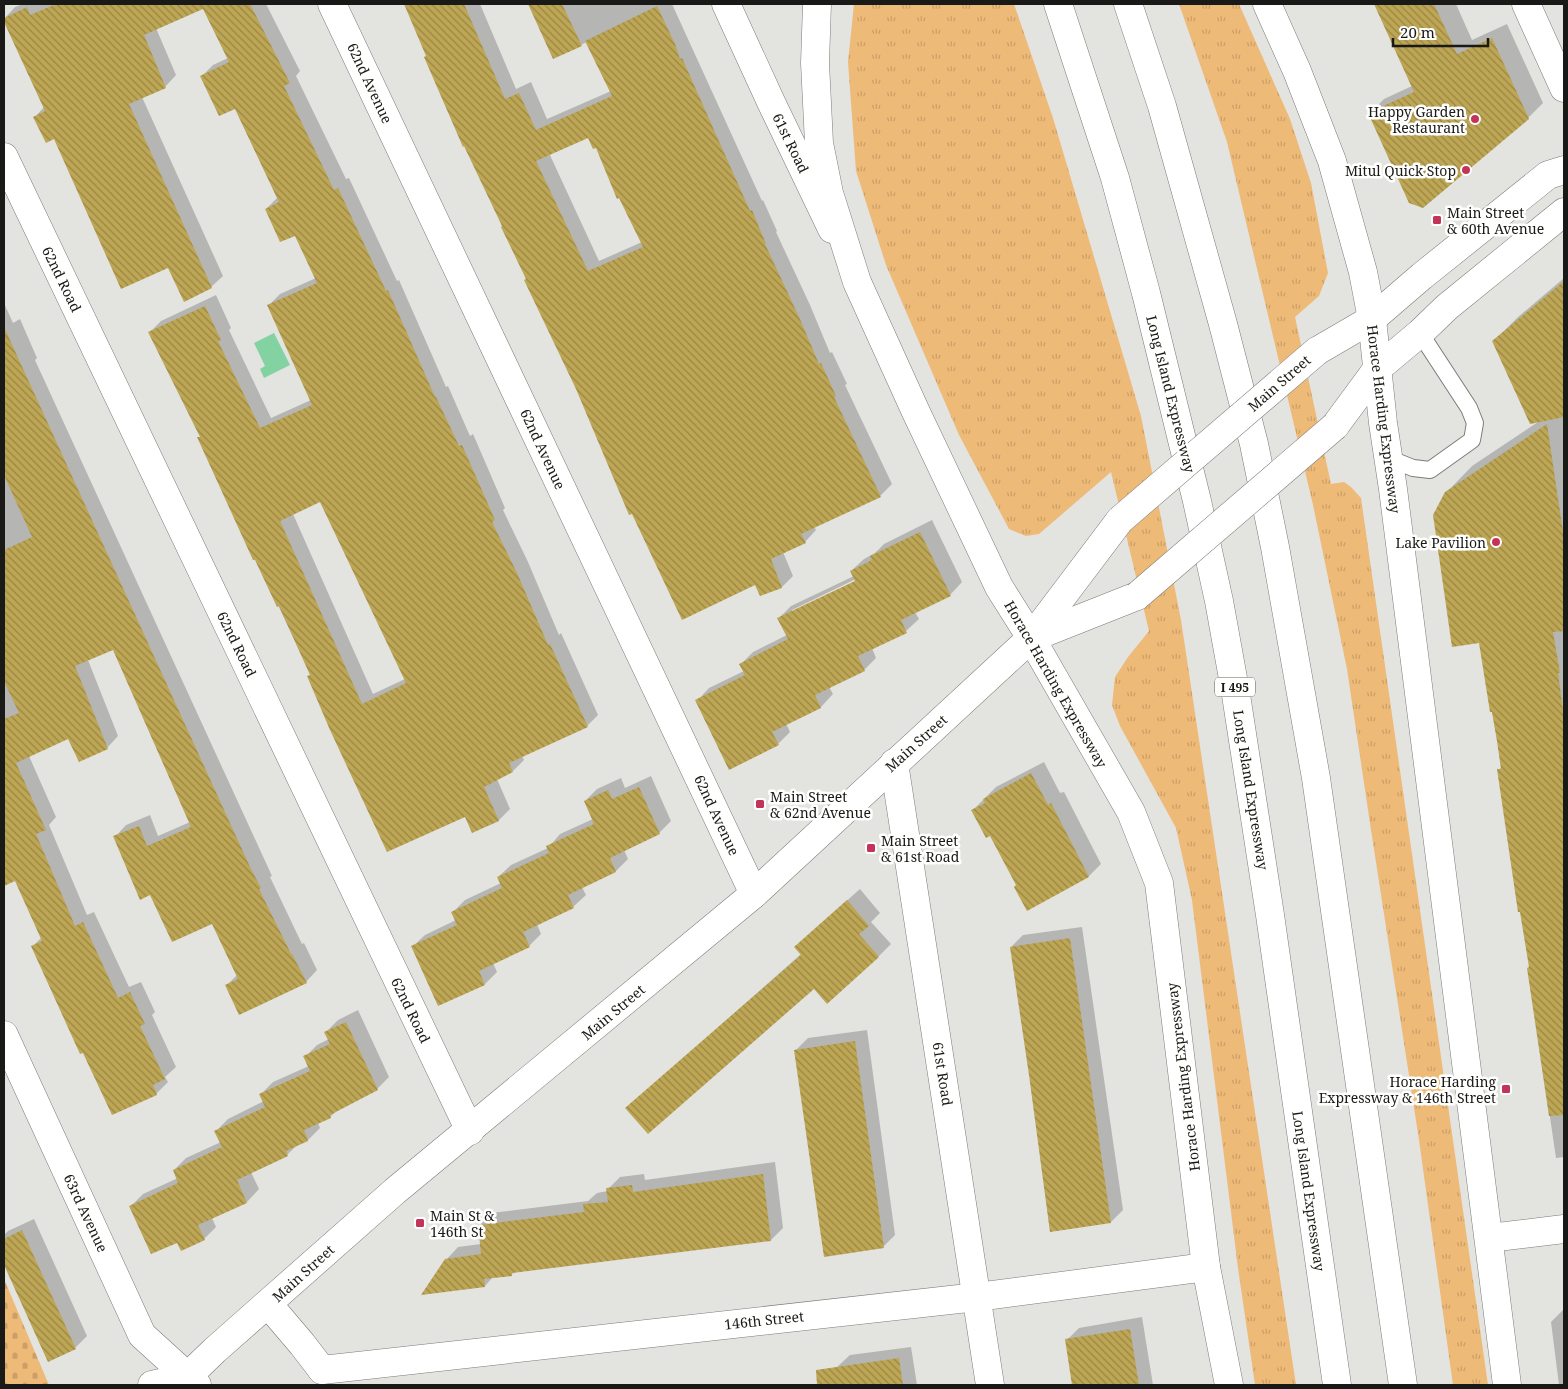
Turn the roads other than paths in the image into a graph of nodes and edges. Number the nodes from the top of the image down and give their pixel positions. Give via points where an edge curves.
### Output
1 (332, 4) edge
2 (726, 4) edge
3 (817, 4) edge
4 (1058, 4) edge
5 (1128, 4) edge
6 (1267, 4) edge
7 (1526, 4) edge
8 (1564, 88) edge
9 (4, 157) edge
10 (1564, 170) edge
11 (1564, 212) edge
12 (857, 282) junction
13 (1372, 319) junction
14 (1420, 333) junction
15 (1377, 369) junction
16 (1388, 458) junction
17 (1031, 638) junction
18 (894, 763) junction
19 (754, 894) junction
20 (4, 1035) edge
21 (470, 1131) junction
22 (1564, 1228) edge
23 (1489, 1238) junction
24 (1206, 1267) junction
25 (977, 1297) junction
26 (268, 1304) junction
27 (318, 1378) edge
28 (189, 1382) edge
29 (152, 1385) edge
30 (990, 1385) edge
31 (1229, 1385) edge
32 (1337, 1385) edge
33 (1404, 1385) edge
34 (1507, 1385) edge

1 - 19 main road, 62nd Avenue
2 - 12 main road, 61st Road
3 - 12 main road, Horace Harding Expressway via 815,64 819,143 829,193
4 - 32 main road, Long Island Expressway / I 495 via 1115,178 1146,293 1219,601 1267,896
5 - 33 main road via 1162,106 1220,314 1254,444 1275,547 1316,778
6 - 13 main road, Horace Harding Expressway via 1332,162 1363,272
7 - 8 main road
9 - 21 main road, 62nd Road
10 - 13 main road, Main Street via 1548,175
11 - 14 main road, Main Street via 1447,307
12 - 17 main road, Horace Harding Expressway via 999,587
13 - 15 main road, Horace Harding Expressway
13 - 17 main road, Main Street, bridge via 1317,351 1120,520
14 - 15 main road, Main Street
14 - 16 lane via 1469,408 1475,423 1472,440 1430,470 1412,468
15 - 16 main road, Horace Harding Expressway
15 - 17 main road, Main Street, bridge via 1335,426 1137,596
16 - 23 main road, Horace Harding Expressway
17 - 18 main road, Main Street
17 - 24 main road, Horace Harding Expressway via 1131,812 1159,883
18 - 19 main road, Main Street
18 - 25 main road, 61st Road
19 - 21 main road, Main Street
20 - 28 main road, 63rd Avenue via 142,1335
21 - 26 main road, Main Street via 396,1191
22 - 23 main road
23 - 34 main road, Horace Harding Expressway
24 - 25 main road, 146th Street
24 - 31 main road, Horace Harding Expressway
25 - 27 main road, 146th Street
25 - 30 main road, 61st Road
26 - 27 main road via 302,1344
26 - 28 main road, Main Street
28 - 29 main road, Main Street

